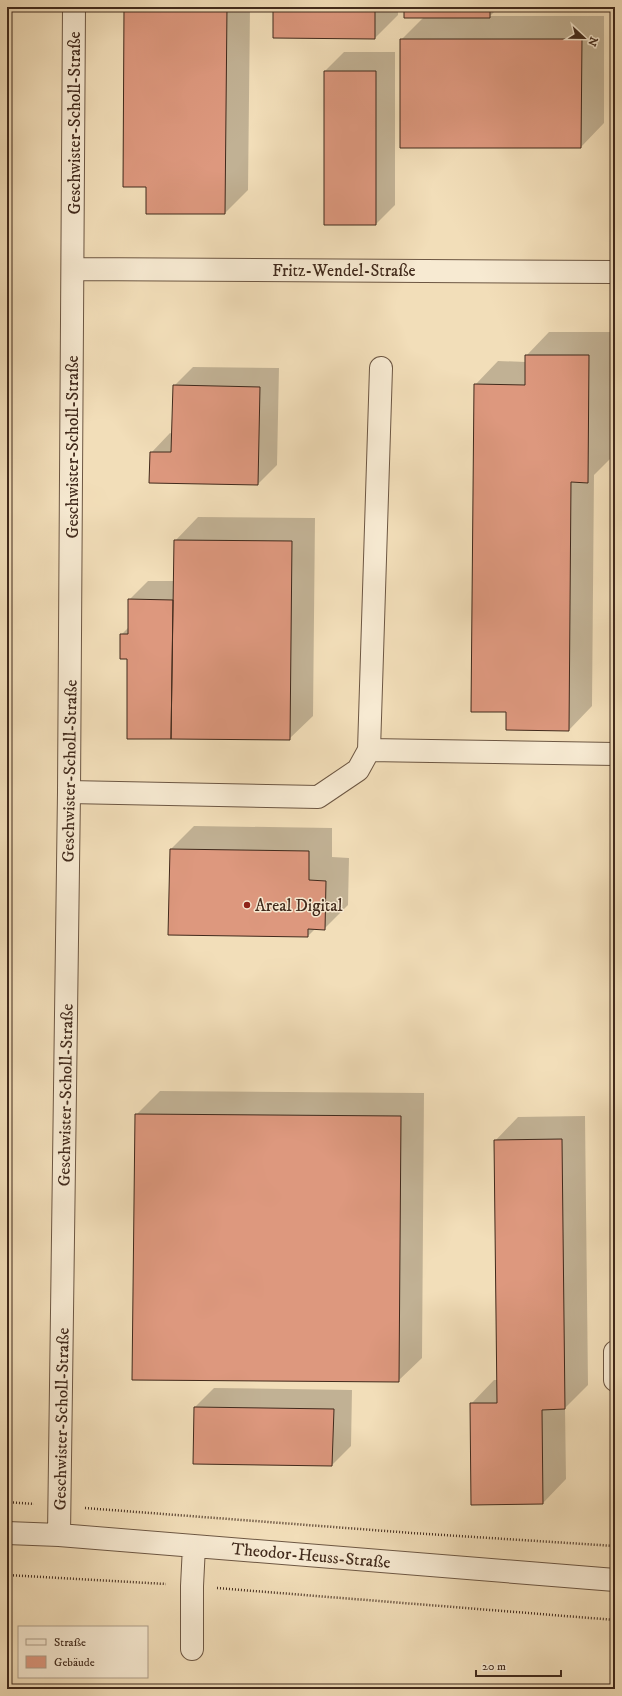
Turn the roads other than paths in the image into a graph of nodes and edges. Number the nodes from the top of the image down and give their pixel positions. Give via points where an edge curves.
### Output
1 (74, 7) edge
2 (73, 269) junction
3 (615, 272) edge
4 (381, 368) dead end
5 (369, 750) junction
6 (615, 754) edge
7 (69, 792) junction
8 (615, 1352) edge
9 (615, 1380) edge
10 (7, 1533) edge
11 (59, 1535) junction
12 (194, 1546) junction
13 (615, 1580) edge
14 (192, 1649) dead end

1 - 2 street, Geschwister-Scholl-Straße
2 - 3 street, Fritz-Wendel-Straße
2 - 7 street, Geschwister-Scholl-Straße
4 - 5 street
5 - 6 street
5 - 7 street via 358,770 318,797
7 - 11 street, Geschwister-Scholl-Straße
8 - 9 street
10 - 11 street, Theodor-Heuss-Straße
11 - 12 street, Theodor-Heuss-Straße
12 - 13 street, Theodor-Heuss-Straße
12 - 14 street

